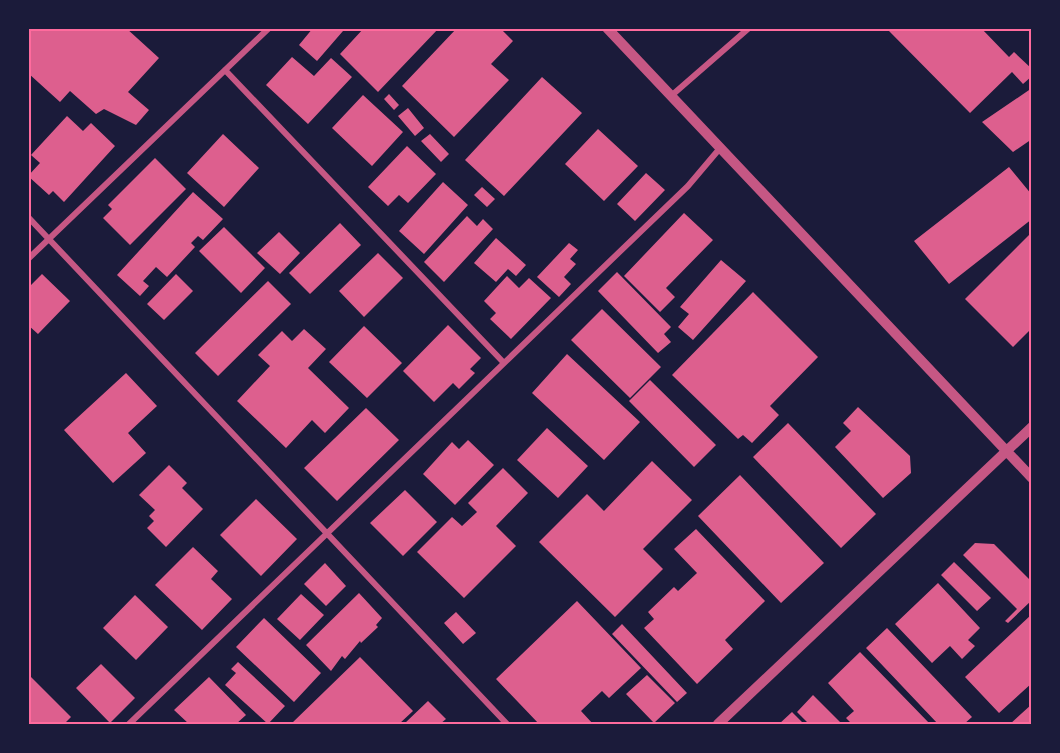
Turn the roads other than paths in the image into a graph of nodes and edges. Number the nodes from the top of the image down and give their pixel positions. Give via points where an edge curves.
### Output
1 (268, 28) edge
2 (607, 28) edge
3 (749, 28) edge
4 (225, 70) junction
5 (671, 96) junction
6 (721, 147) junction
7 (28, 217) edge
8 (49, 239) junction
9 (28, 259) edge
10 (504, 363) junction
11 (1032, 428) edge
12 (1006, 452) junction
13 (1032, 478) edge
14 (327, 534) junction
15 (133, 723) edge
16 (507, 724) edge
17 (718, 724) edge

1 - 4 street
2 - 5 street
3 - 5 street
4 - 8 street
4 - 10 street
5 - 6 street
6 - 10 street via 688,186
6 - 12 street
7 - 8 street
8 - 9 street
8 - 14 street
10 - 14 street
11 - 12 street
12 - 13 street
12 - 17 street
14 - 15 street
14 - 16 street

